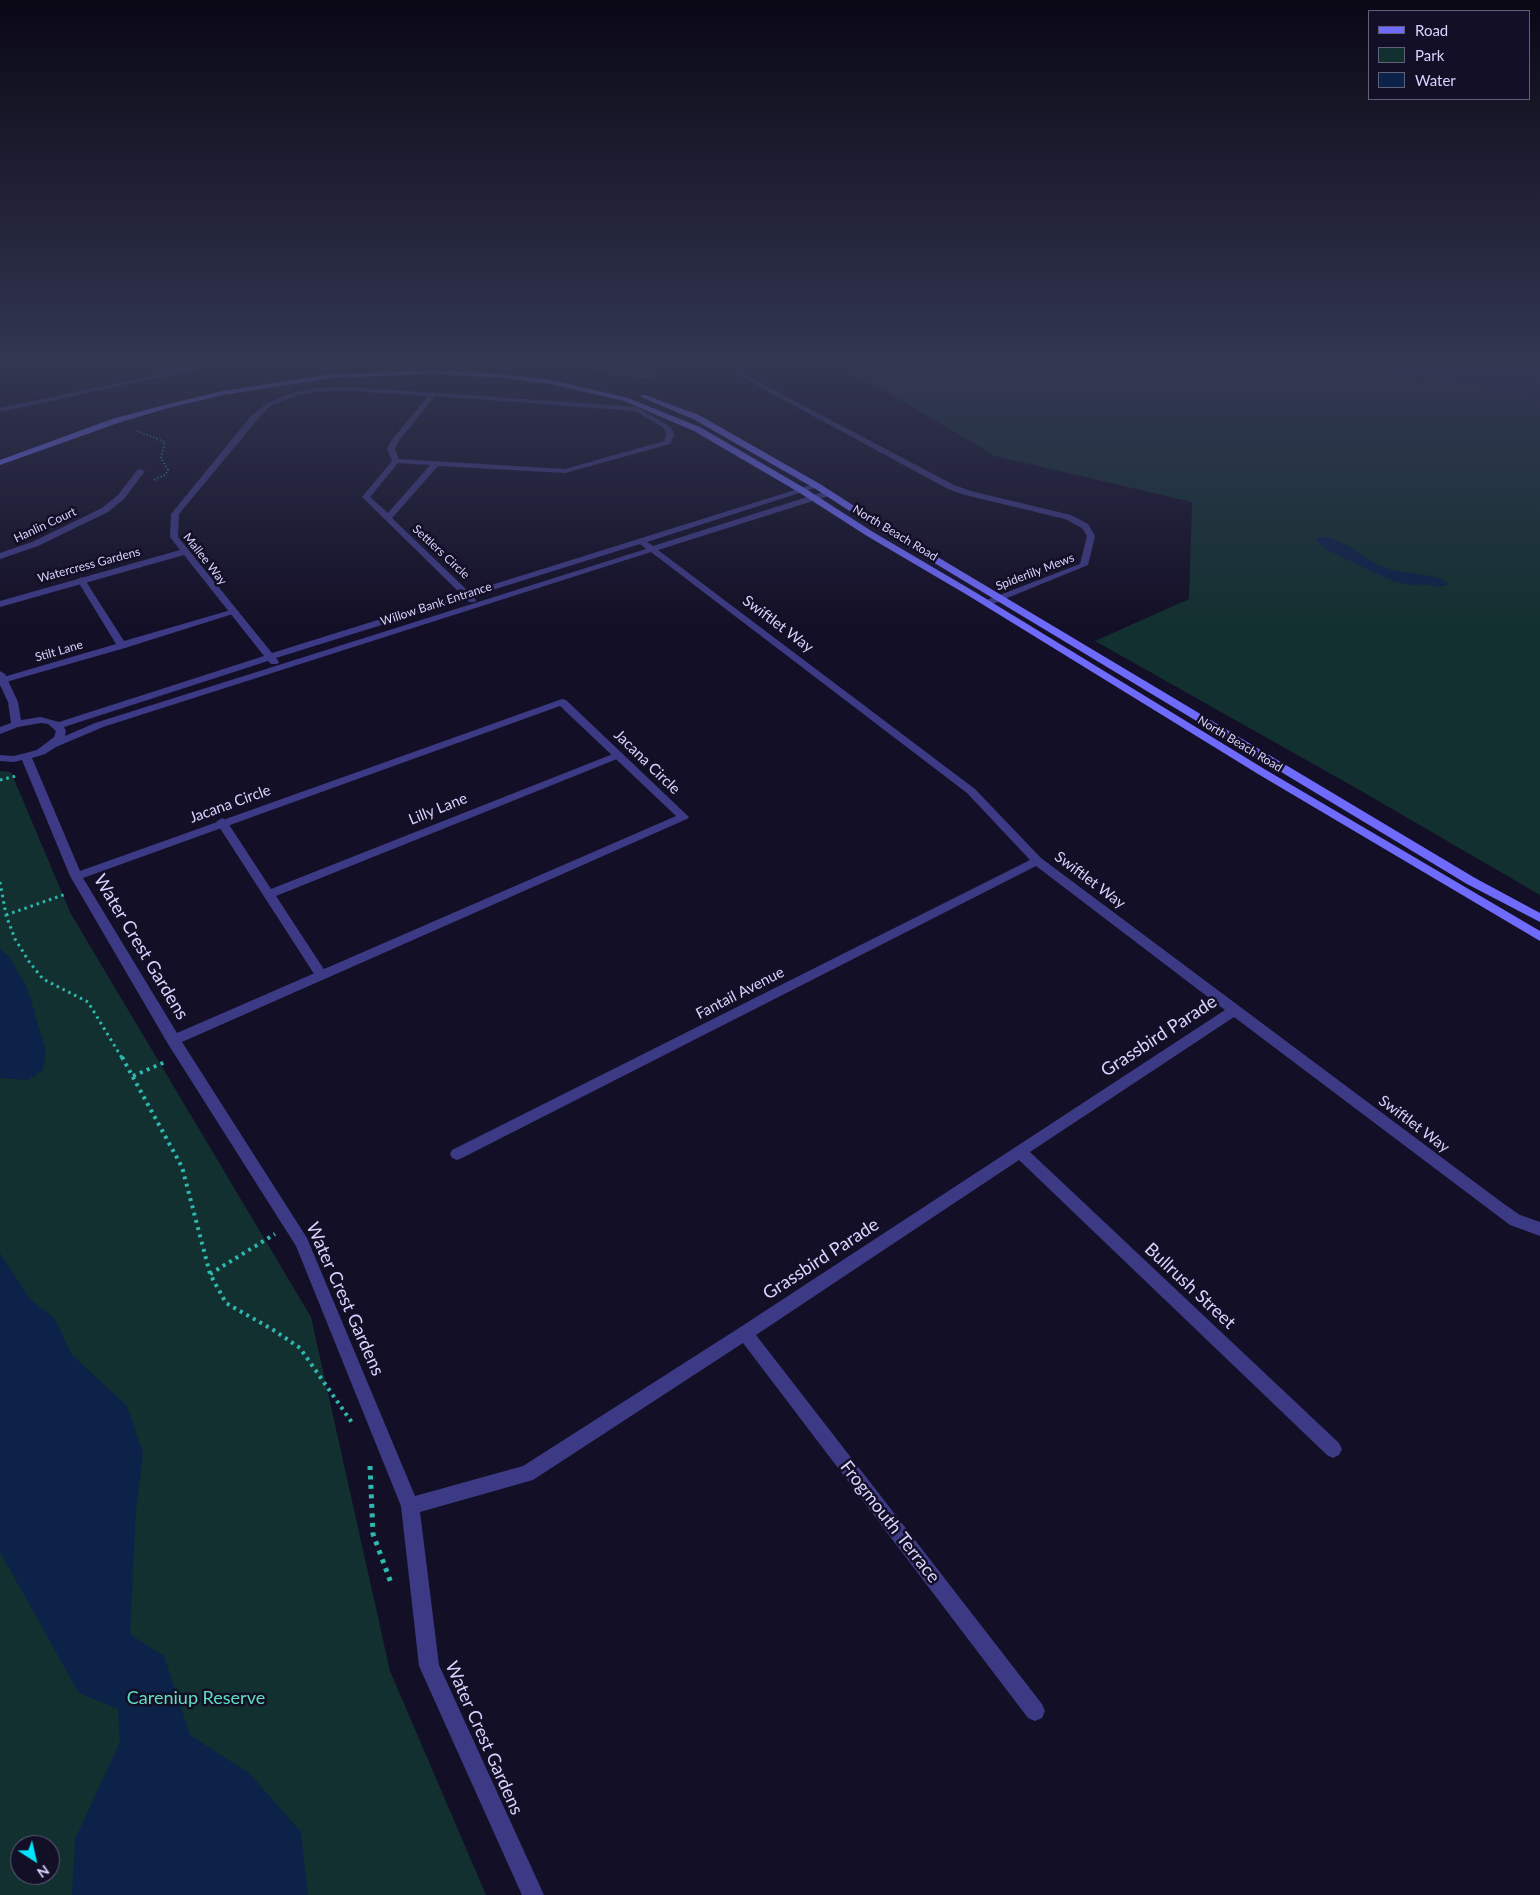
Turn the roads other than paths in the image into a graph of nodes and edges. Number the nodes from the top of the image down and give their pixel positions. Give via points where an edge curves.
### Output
1 (30, 452) edge
2 (226, 452) edge
3 (392, 452) edge
4 (630, 452) edge
5 (737, 452) edge
6 (758, 452) edge
7 (886, 452) edge
8 (396, 461) junction
9 (0, 463) edge
10 (436, 463) junction
11 (141, 471) dead end
12 (817, 486) junction
13 (803, 491) junction
14 (829, 494) junction
15 (814, 498) junction
16 (387, 519) junction
17 (641, 541) junction
18 (652, 550) junction
19 (184, 552) junction
20 (0, 556) edge
21 (81, 580) junction
22 (468, 595) junction
23 (1001, 598) junction
24 (987, 603) junction
25 (0, 604) edge
26 (476, 604) junction
27 (234, 612) junction
28 (122, 646) junction
29 (269, 657) junction
30 (278, 668) junction
31 (2, 677) edge
32 (16, 724) junction
33 (58, 726) junction
34 (0, 731) edge
35 (52, 745) junction
36 (618, 756) junction
37 (26, 757) junction
38 (0, 758) edge
39 (222, 822) junction
40 (1037, 861) junction
41 (79, 882) junction
42 (269, 894) junction
43 (1540, 918) edge
44 (1540, 937) edge
45 (321, 974) junction
46 (1236, 1009) junction
47 (173, 1040) junction
48 (1020, 1152) junction
49 (457, 1154) dead end
50 (1537, 1228) edge
51 (745, 1333) junction
52 (1333, 1449) dead end
53 (410, 1506) junction
54 (1035, 1711) dead end
55 (534, 1895) edge

1 - 9 main road, North Beach Road
2 - 19 street, Mallee Way via 175,514 174,537
3 - 8 street
4 - 10 street via 565,471
5 - 13 main road, North Beach Road
6 - 12 main road, North Beach Road
7 - 23 street, Spiderlily Mews via 951,487 1068,518 1085,526 1091,536 1084,565
8 - 10 street
8 - 16 street, Settlers Circle via 366,497
10 - 16 street
11 - 20 street, Hanlin Court via 121,497 105,510 35,544
12 - 13 street, Willow Bank Entrance
12 - 14 main road, North Beach Road
13 - 15 main road, North Beach Road
13 - 17 street, Willow Bank Entrance
14 - 15 street, Willow Bank Entrance
14 - 23 main road, North Beach Road
15 - 18 street, Willow Bank Entrance
15 - 24 main road, North Beach Road
16 - 22 street, Settlers Circle
17 - 18 street, Swiftlet Way
17 - 22 street, Willow Bank Entrance
18 - 26 street, Willow Bank Entrance
18 - 40 street, Swiftlet Way via 971,791
19 - 21 street, Watercress Gardens
19 - 27 street, Mallee Way
21 - 25 street, Watercress Gardens
21 - 28 street
22 - 26 street, Settlers Circle
22 - 29 street, Willow Bank Entrance
23 - 24 street, Spiderlily Mews
23 - 43 main road, North Beach Road via 1471,881
24 - 44 main road, North Beach Road
26 - 30 street, Willow Bank Entrance
27 - 28 street, Stilt Lane
27 - 29 street, Mallee Way
28 - 31 street, Stilt Lane
29 - 30 street, Mallee Way
29 - 33 street, Willow Bank Entrance
30 - 35 street, Willow Bank Entrance via 99,725
31 - 32 street via 13,702
32 - 33 street via 41,720
32 - 34 street
33 - 35 street via 59,738
35 - 37 street, Willow Bank Entrance
36 - 39 street, Jacana Circle via 562,702
36 - 42 street, Lilly Lane
36 - 45 street, Jacana Circle via 683,817
37 - 38 street
37 - 41 street, Water Crest Gardens
39 - 41 street, Jacana Circle
39 - 42 street
40 - 46 street, Swiftlet Way
40 - 49 street, Fantail Avenue
41 - 47 street, Water Crest Gardens
42 - 45 street
45 - 47 street, Jacana Circle
46 - 48 street, Grassbird Parade
46 - 50 street, Swiftlet Way via 1499,1209 1515,1220
47 - 53 street, Water Crest Gardens via 302,1243
48 - 51 street, Grassbird Parade
48 - 52 street, Bullrush Street
51 - 53 street, Grassbird Parade via 527,1474
51 - 54 street, Frogmouth Terrace
53 - 55 street, Water Crest Gardens via 429,1666

